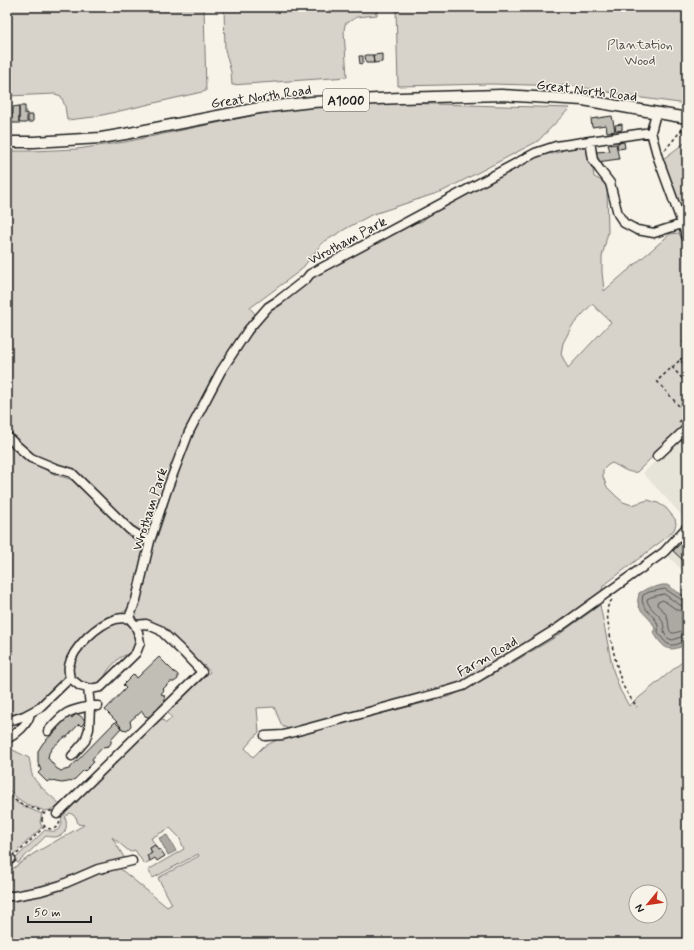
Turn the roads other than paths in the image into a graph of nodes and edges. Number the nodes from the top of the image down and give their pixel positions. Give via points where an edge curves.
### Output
1 (656, 113) junction
2 (686, 122) edge
3 (651, 132) junction
4 (590, 141) junction
5 (7, 142) edge
6 (682, 224) junction
7 (687, 237) edge
8 (687, 428) edge
9 (7, 436) edge
10 (657, 456) dead end
11 (687, 527) edge
12 (150, 540) junction
13 (129, 618) junction
14 (135, 625) junction
15 (70, 678) junction
16 (88, 688) junction
17 (94, 706) junction
18 (30, 714) junction
19 (7, 722) edge
20 (48, 731) dead end
21 (265, 736) dead end
22 (7, 740) edge
23 (72, 756) dead end
24 (57, 814) road end
25 (132, 861) dead end
26 (7, 896) edge

1 - 2 main road, Great North Road / A1000
1 - 3 lane
1 - 5 main road, Great North Road / A1000 via 583,100 501,95 400,98 312,102 259,108 100,138
3 - 4 lane, Wrotham Park
3 - 6 lane
4 - 6 lane via 593,160 610,183 618,214 624,223 638,230 654,233
4 - 12 lane, Wrotham Park via 556,146 535,154 310,274 268,307 248,330 222,371 189,432
6 - 7 lane
8 - 10 lane
9 - 12 lane via 31,458 72,474 130,530
11 - 21 lane, Farm Road via 664,552 558,628 463,686 283,735
12 - 13 lane, Wrotham Park via 136,600
13 - 14 lane
13 - 15 lane via 116,619 90,634 74,654 69,665
14 - 16 lane via 140,643 136,653 101,686
14 - 24 lane via 146,624 160,630 202,672
15 - 16 lane via 80,686
15 - 18 lane
16 - 17 lane
17 - 20 lane via 68,712
17 - 23 lane via 85,740
18 - 19 lane
18 - 22 lane via 20,730
25 - 26 lane via 98,869 48,889

